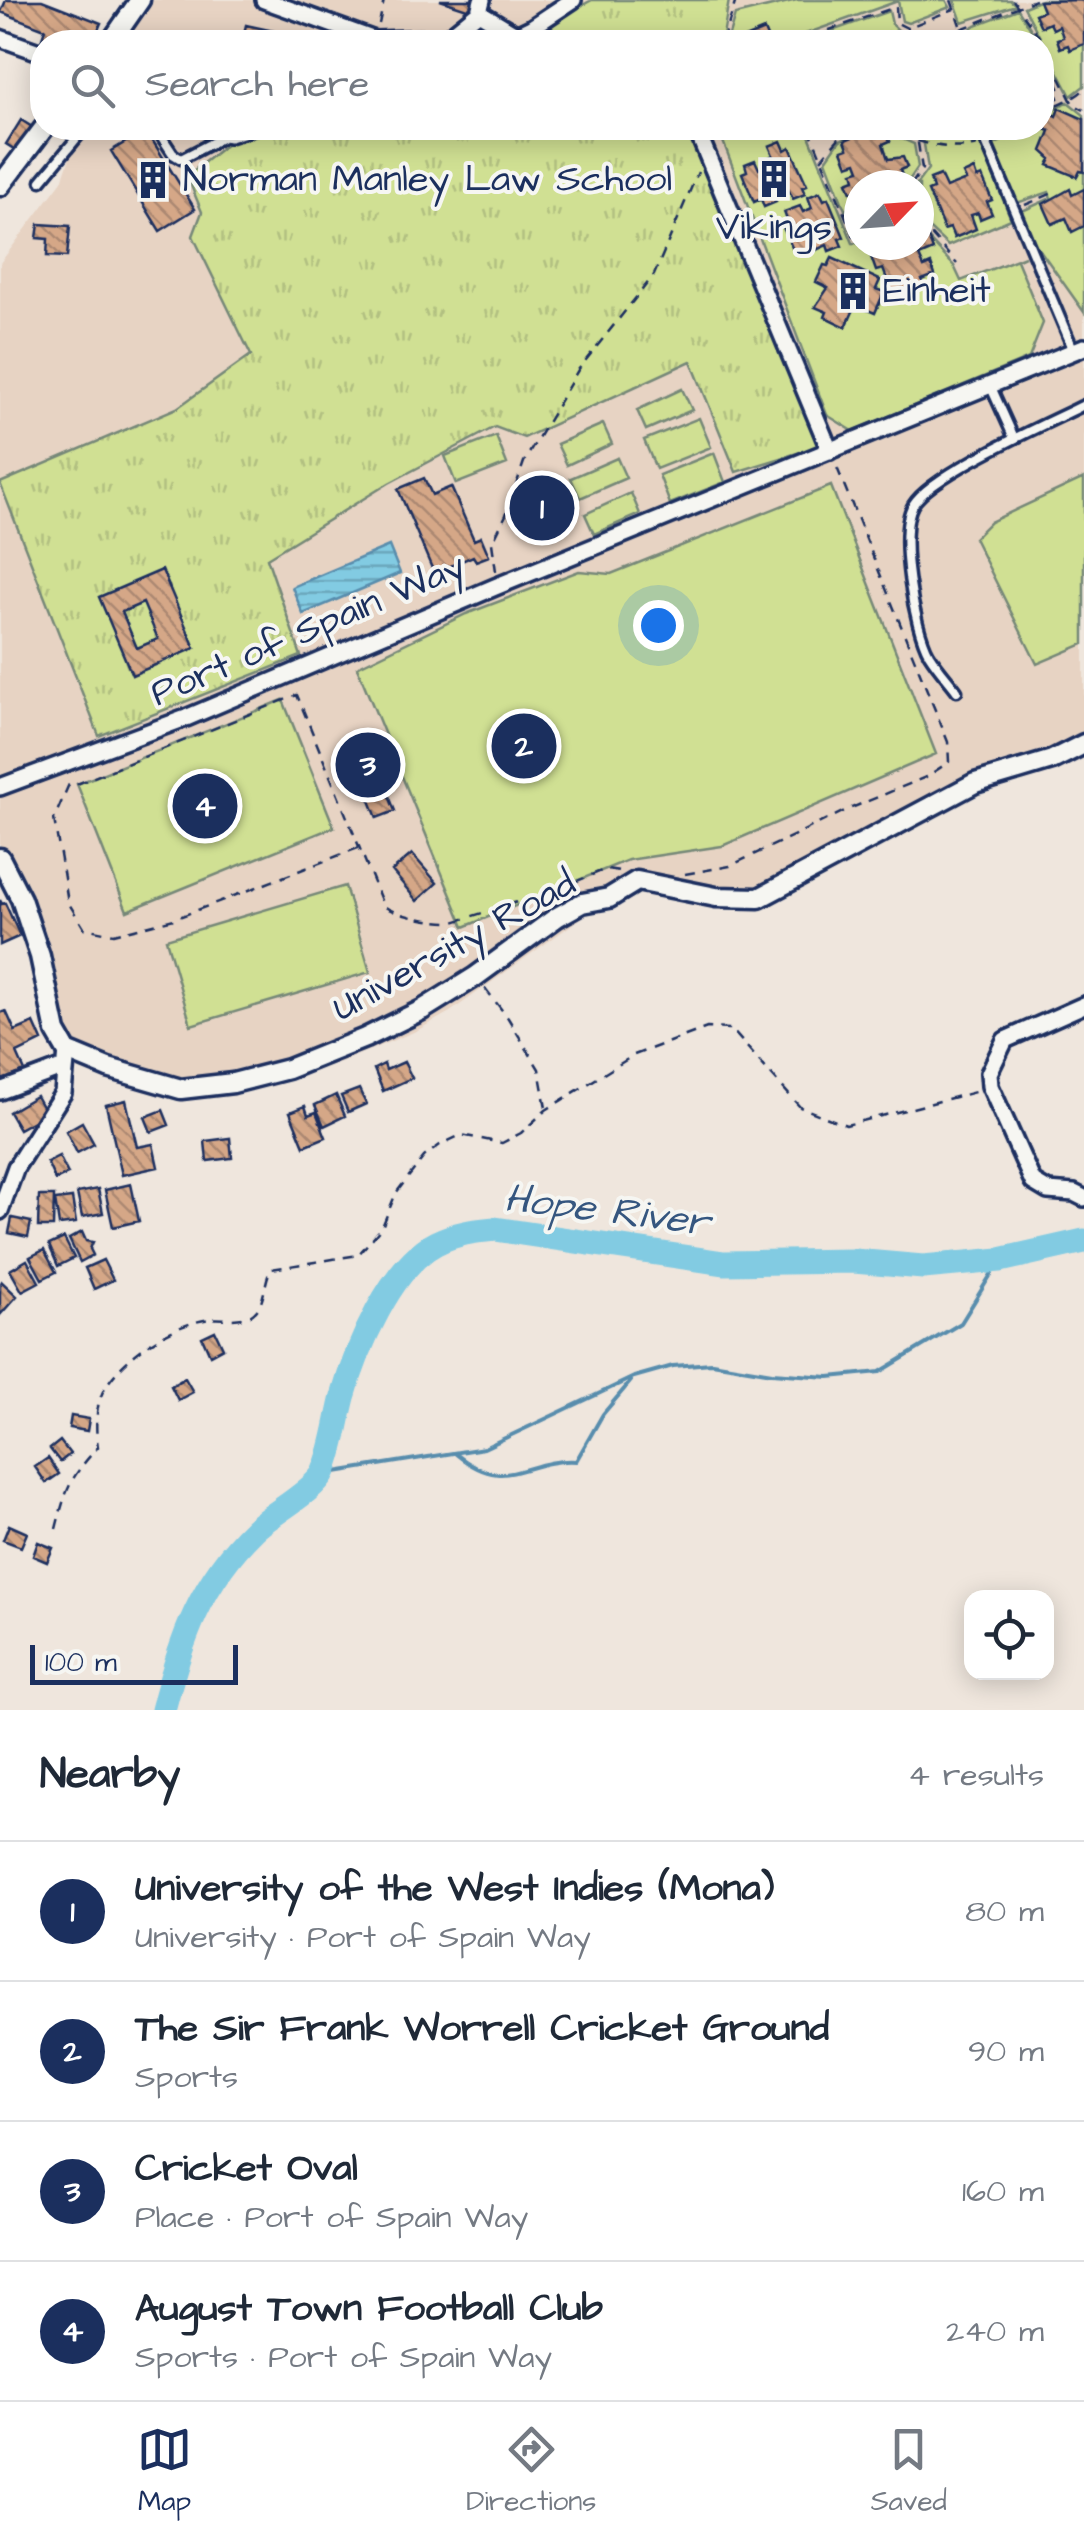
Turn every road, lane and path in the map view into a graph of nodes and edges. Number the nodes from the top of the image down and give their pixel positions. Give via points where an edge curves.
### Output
1 (140, 0) edge
2 (264, 0) edge
3 (384, 0) edge
4 (574, 0) edge
5 (736, 0) edge
6 (950, 0) edge
7 (1013, 0) edge
8 (1035, 0) edge
9 (480, 6) edge
10 (1020, 6) junction
11 (954, 9) junction
12 (961, 27) junction
13 (119, 30) edge
14 (347, 30) edge
15 (377, 30) edge
16 (455, 30) edge
17 (511, 30) edge
18 (525, 30) edge
19 (727, 30) edge
20 (829, 30) edge
21 (962, 30) edge
22 (1035, 30) edge
23 (0, 38) edge
24 (30, 49) edge
25 (1054, 66) edge
26 (1084, 89) edge
27 (1070, 98) junction
28 (1054, 105) edge
29 (1084, 110) edge
30 (34, 140) edge
31 (76, 140) edge
32 (163, 140) edge
33 (218, 140) edge
34 (701, 140) edge
35 (814, 140) edge
36 (837, 140) edge
37 (913, 140) edge
38 (985, 140) edge
39 (994, 140) edge
40 (918, 142) junction
41 (986, 143) junction
42 (706, 151) junction
43 (821, 159) junction
44 (921, 170) edge
45 (2, 179) edge
46 (41, 181) dead end
47 (1053, 193) dead end
48 (1014, 210) junction
49 (844, 213) edge
50 (934, 238) edge
51 (957, 264) dead end
52 (1079, 349) edge
53 (990, 385) junction
54 (1084, 406) edge
55 (1014, 438) junction
56 (830, 451) junction
57 (495, 588) junction
58 (957, 691) dead end
59 (1084, 744) edge
60 (0, 787) edge
61 (358, 848) junction
62 (2, 867) edge
63 (623, 872) dead end
64 (676, 876) dead end
65 (475, 978) junction
66 (1084, 1005) edge
67 (65, 1059) junction
68 (990, 1086) junction
69 (0, 1091) edge
70 (546, 1110) junction
71 (1084, 1198) edge
72 (0, 1211) edge
73 (56, 1530) dead end

1 - 13 street
2 - 14 street
3 - 15 path
4 - 18 street
5 - 19 path
6 - 11 path
7 - 10 path
8 - 10 path
9 - 16 street
9 - 17 street
10 - 12 path
10 - 22 path
11 - 12 path
11 - 20 path via 906,28 897,23 896,7
12 - 21 path
23 - 24 street
25 - 27 path
26 - 27 path
27 - 28 path
27 - 29 path
30 - 45 street
31 - 46 lane
32 - 33 lane via 182,159
34 - 42 street
35 - 43 path
36 - 43 path
37 - 40 path
38 - 41 lane
39 - 41 path
40 - 41 path via 968,148
40 - 44 path
41 - 48 lane
42 - 56 street
42 - 57 path via 654,275 578,370 524,462 492,543
43 - 49 path
47 - 48 path
48 - 52 lane
50 - 51 path
52 - 53 street, Port of Spain Way
53 - 55 lane
53 - 56 street, Port of Spain Way
54 - 55 lane
55 - 58 lane via 938,482 912,505 906,530 912,608 929,654
56 - 57 street, Port of Spain Way
56 - 64 path via 948,742 949,762 730,866
57 - 60 street, Port of Spain Way via 186,718
59 - 65 street, University Road via 975,783 759,898 637,882 609,898 582,902
61 - 61 path via 174,919 114,934 84,928 68,902 54,819 69,784 296,695
61 - 63 path via 390,912 438,923 606,869
62 - 67 street via 22,899
65 - 67 street, University Road via 365,1038 288,1070 232,1083 181,1089
65 - 70 path via 539,1069
66 - 68 street via 1005,1040 993,1060
67 - 69 street
67 - 72 street via 63,1092 16,1168
68 - 70 path via 846,1124 800,1107 732,1029 707,1028 634,1055
68 - 71 street via 1033,1182 1048,1192
70 - 73 path via 502,1142 461,1135 424,1157 358,1255 270,1269 259,1310 249,1317 176,1329 124,1365 103,1389 98,1447 64,1492

